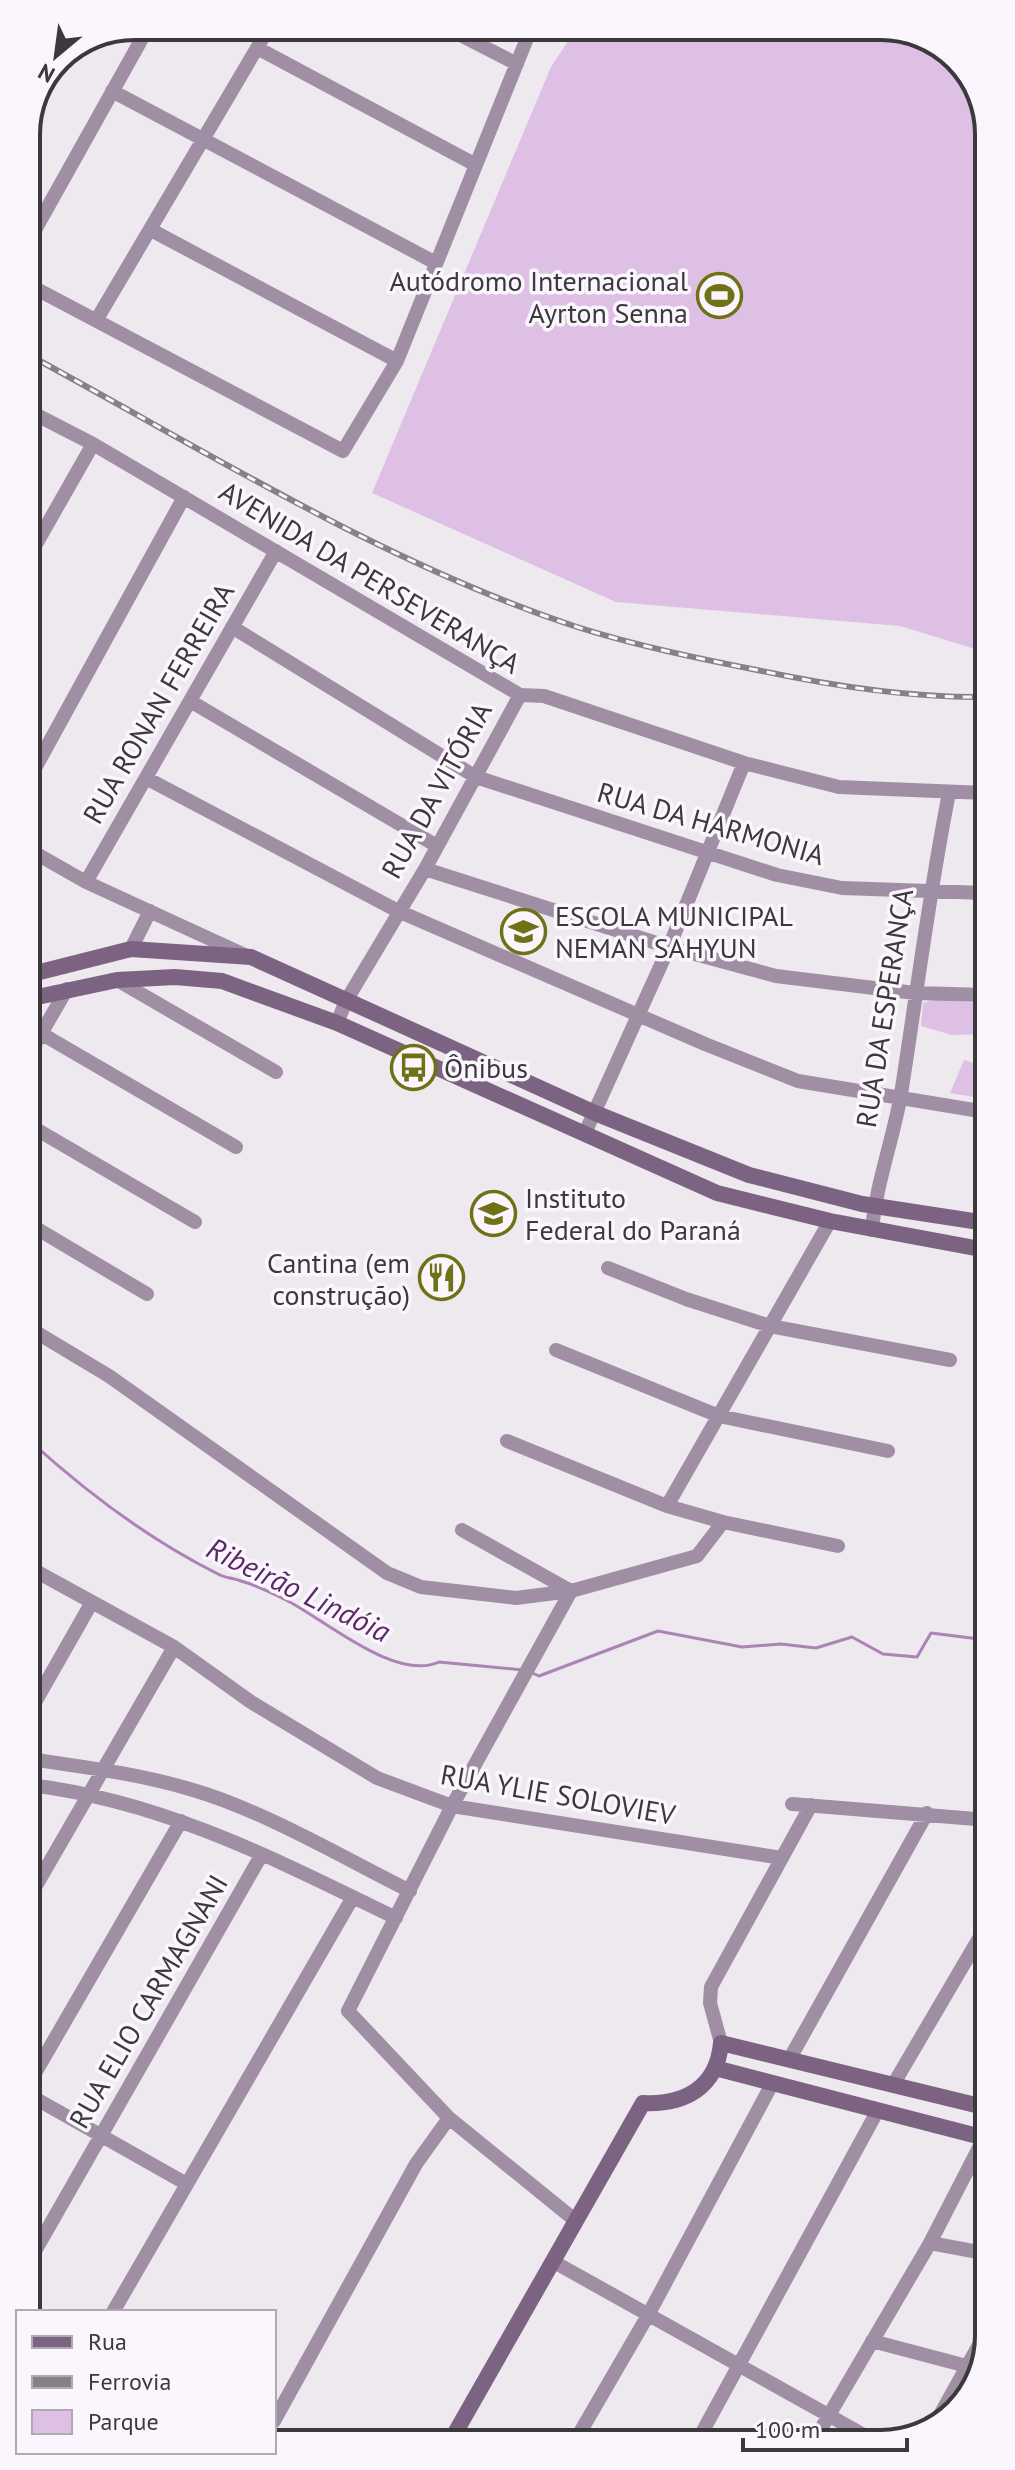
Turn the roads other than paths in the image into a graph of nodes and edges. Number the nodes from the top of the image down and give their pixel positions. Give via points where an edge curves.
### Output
1 (141, 40) edge
2 (262, 40) edge
3 (470, 40) edge
4 (526, 40) edge
5 (257, 48) junction
6 (517, 64) junction
7 (112, 91) junction
8 (204, 139) junction
9 (476, 165) junction
10 (40, 221) edge
11 (151, 230) junction
12 (436, 263) junction
13 (40, 290) edge
14 (97, 319) junction
15 (397, 361) junction
16 (40, 417) edge
17 (93, 444) junction
18 (184, 497) junction
19 (40, 537) edge
20 (276, 551) junction
21 (232, 627) junction
22 (520, 695) junction
23 (190, 701) junction
24 (40, 759) edge
25 (744, 763) junction
26 (476, 777) junction
27 (146, 778) junction
28 (949, 793) junction
29 (975, 793) edge
30 (437, 846) junction
31 (707, 854) junction
32 (40, 859) edge
33 (425, 869) junction
34 (86, 882) junction
35 (929, 892) junction
36 (975, 893) edge
37 (150, 911) junction
38 (398, 911) junction
39 (669, 947) junction
40 (131, 949) junction
41 (251, 957) junction
42 (40, 972) edge
43 (117, 980) junction
44 (67, 989) junction
45 (915, 993) junction
46 (975, 995) edge
47 (40, 996) edge
48 (346, 1001) junction
49 (637, 1015) junction
50 (337, 1023) junction
51 (42, 1034) junction
52 (40, 1037) edge
53 (276, 1072) dead end
54 (900, 1097) junction
55 (975, 1110) edge
56 (595, 1113) junction
57 (40, 1131) edge
58 (585, 1133) junction
59 (236, 1147) dead end
60 (874, 1206) junction
61 (830, 1221) junction
62 (975, 1221) edge
63 (195, 1222) dead end
64 (872, 1230) junction
65 (40, 1231) edge
66 (975, 1248) edge
67 (608, 1268) dead end
68 (147, 1294) dead end
69 (770, 1326) junction
70 (40, 1335) edge
71 (556, 1350) dead end
72 (950, 1360) dead end
73 (719, 1416) junction
74 (507, 1441) dead end
75 (888, 1451) dead end
76 (667, 1506) junction
77 (723, 1522) junction
78 (462, 1530) dead end
79 (838, 1546) dead end
80 (40, 1573) edge
81 (571, 1591) junction
82 (92, 1602) junction
83 (174, 1647) junction
84 (40, 1693) edge
85 (40, 1760) edge
86 (102, 1769) junction
87 (40, 1786) edge
88 (89, 1792) junction
89 (792, 1804) dead end
90 (811, 1805) junction
91 (452, 1806) junction
92 (927, 1813) junction
93 (975, 1819) edge
94 (181, 1821) junction
95 (262, 1854) junction
96 (782, 1858) junction
97 (40, 1878) edge
98 (410, 1891) junction
99 (353, 1897) junction
100 (396, 1918) junction
101 (975, 1945) edge
102 (721, 2043) junction
103 (758, 2053) junction
104 (789, 2060) junction
105 (40, 2064) edge
106 (715, 2068) junction
107 (751, 2078) junction
108 (772, 2084) junction
109 (893, 2085) junction
110 (40, 2101) edge
111 (975, 2105) edge
112 (878, 2110) junction
113 (449, 2118) junction
114 (975, 2136) edge
115 (100, 2137) junction
116 (975, 2159) edge
117 (185, 2183) junction
118 (576, 2221) junction
119 (40, 2242) edge
120 (930, 2243) junction
121 (975, 2251) edge
122 (554, 2262) junction
123 (114, 2310) edge
124 (647, 2317) junction
125 (872, 2341) junction
126 (740, 2367) junction
127 (970, 2367) edge
128 (829, 2415) junction
129 (276, 2417) edge
130 (457, 2430) edge
131 (581, 2430) edge
132 (704, 2430) edge
133 (820, 2430) edge
134 (855, 2430) edge

1 - 7 street
2 - 5 street
3 - 6 street
4 - 6 street
5 - 8 street
5 - 9 street
6 - 9 street
7 - 8 street
7 - 10 street
8 - 11 street
8 - 12 street
9 - 12 street
11 - 14 street
11 - 15 street
12 - 15 street
13 - 14 street
14 - 15 street via 343,451
16 - 17 street, AVENIDA DA PERSEVERANÇA
17 - 18 street, AVENIDA DA PERSEVERANÇA
17 - 19 street
18 - 20 street, AVENIDA DA PERSEVERANÇA
18 - 24 street
20 - 21 street, RUA RONAN FERREIRA
20 - 22 street, AVENIDA DA PERSEVERANÇA
21 - 23 street, RUA RONAN FERREIRA
21 - 26 street, RUA DA HARMONIA
22 - 25 street, AVENIDA DA PERSEVERANÇA via 544,696
22 - 26 street, RUA DA VITÓRIA
23 - 27 street, RUA RONAN FERREIRA
23 - 30 street
25 - 28 street, AVENIDA DA PERSEVERANÇA via 839,787
25 - 31 street
26 - 30 street, RUA DA VITÓRIA
26 - 31 street, RUA DA HARMONIA
27 - 34 street, RUA RONAN FERREIRA
27 - 38 street
28 - 29 street, AVENIDA DA PERSEVERANÇA
28 - 35 street, RUA DA ESPERANÇA
30 - 33 street, RUA DA VITÓRIA
31 - 35 street, RUA DA HARMONIA via 842,888
31 - 39 street
32 - 34 street
33 - 38 street, RUA DA VITÓRIA
33 - 39 street
34 - 37 street
35 - 36 street, RUA DA HARMONIA
35 - 45 street, RUA DA ESPERANÇA
37 - 40 street
37 - 41 street
38 - 48 street, RUA DA VITÓRIA
38 - 49 street, RUA DA VITÓRIA
39 - 45 street via 776,976
39 - 49 street
40 - 41 street
40 - 42 street
41 - 48 street
43 - 44 street
43 - 50 street via 222,981
43 - 53 street
44 - 47 street
44 - 51 street
45 - 46 street
45 - 54 street, RUA DA ESPERANÇA
48 - 50 street, RUA DA VITÓRIA
48 - 56 street
49 - 54 street, RUA DA VITÓRIA via 798,1081
49 - 56 street
50 - 58 street
51 - 52 street
51 - 59 street
54 - 55 street, RUA DA VITÓRIA
54 - 60 street, RUA DA ESPERANÇA
56 - 58 street
56 - 60 street via 749,1175
57 - 63 street
58 - 61 street via 717,1193
60 - 62 street
60 - 64 street, RUA DA ESPERANÇA
61 - 64 street
61 - 69 street
64 - 66 street
65 - 68 street
67 - 69 street
69 - 72 street
69 - 73 street
70 - 81 street via 109,1376 387,1573 421,1587 516,1598
71 - 73 street
73 - 75 street
73 - 76 street
74 - 76 street
76 - 77 street
77 - 79 street
77 - 81 street via 697,1556
78 - 81 street
80 - 82 street, RUA YLIE SOLOVIEV
81 - 91 street
82 - 83 street, RUA YLIE SOLOVIEV
82 - 84 street
83 - 86 street
83 - 91 street, RUA YLIE SOLOVIEV via 251,1702 377,1778
85 - 86 street
86 - 88 street
86 - 98 street via 195,1790
87 - 88 street
88 - 94 street
88 - 97 street
89 - 90 street
90 - 92 street
90 - 96 street
91 - 96 street, RUA YLIE SOLOVIEV
91 - 98 street
92 - 93 street
92 - 104 street
94 - 95 street
94 - 105 street
95 - 99 street
95 - 115 street, RUA ELIO CARMAGNANI
96 - 102 street via 711,1987
98 - 100 street
99 - 100 street
99 - 117 street
100 - 113 street via 348,2011
101 - 109 street
102 - 103 street
102 - 106 street
103 - 104 street
103 - 107 street
104 - 109 street
106 - 107 street
106 - 118 street via 701,2089 689,2096 669,2103 637,2098
107 - 108 street
108 - 112 street
108 - 124 street
109 - 111 street
110 - 115 street
112 - 114 street
112 - 126 street
113 - 118 street
113 - 129 street via 416,2164
115 - 117 street
115 - 119 street, RUA ELIO CARMAGNANI
116 - 120 street
117 - 123 street
118 - 122 street
120 - 121 street
120 - 125 street
122 - 124 street
122 - 130 street
124 - 126 street
124 - 131 street
125 - 127 street
125 - 128 street
126 - 128 street
126 - 132 street
128 - 133 street
128 - 134 street

